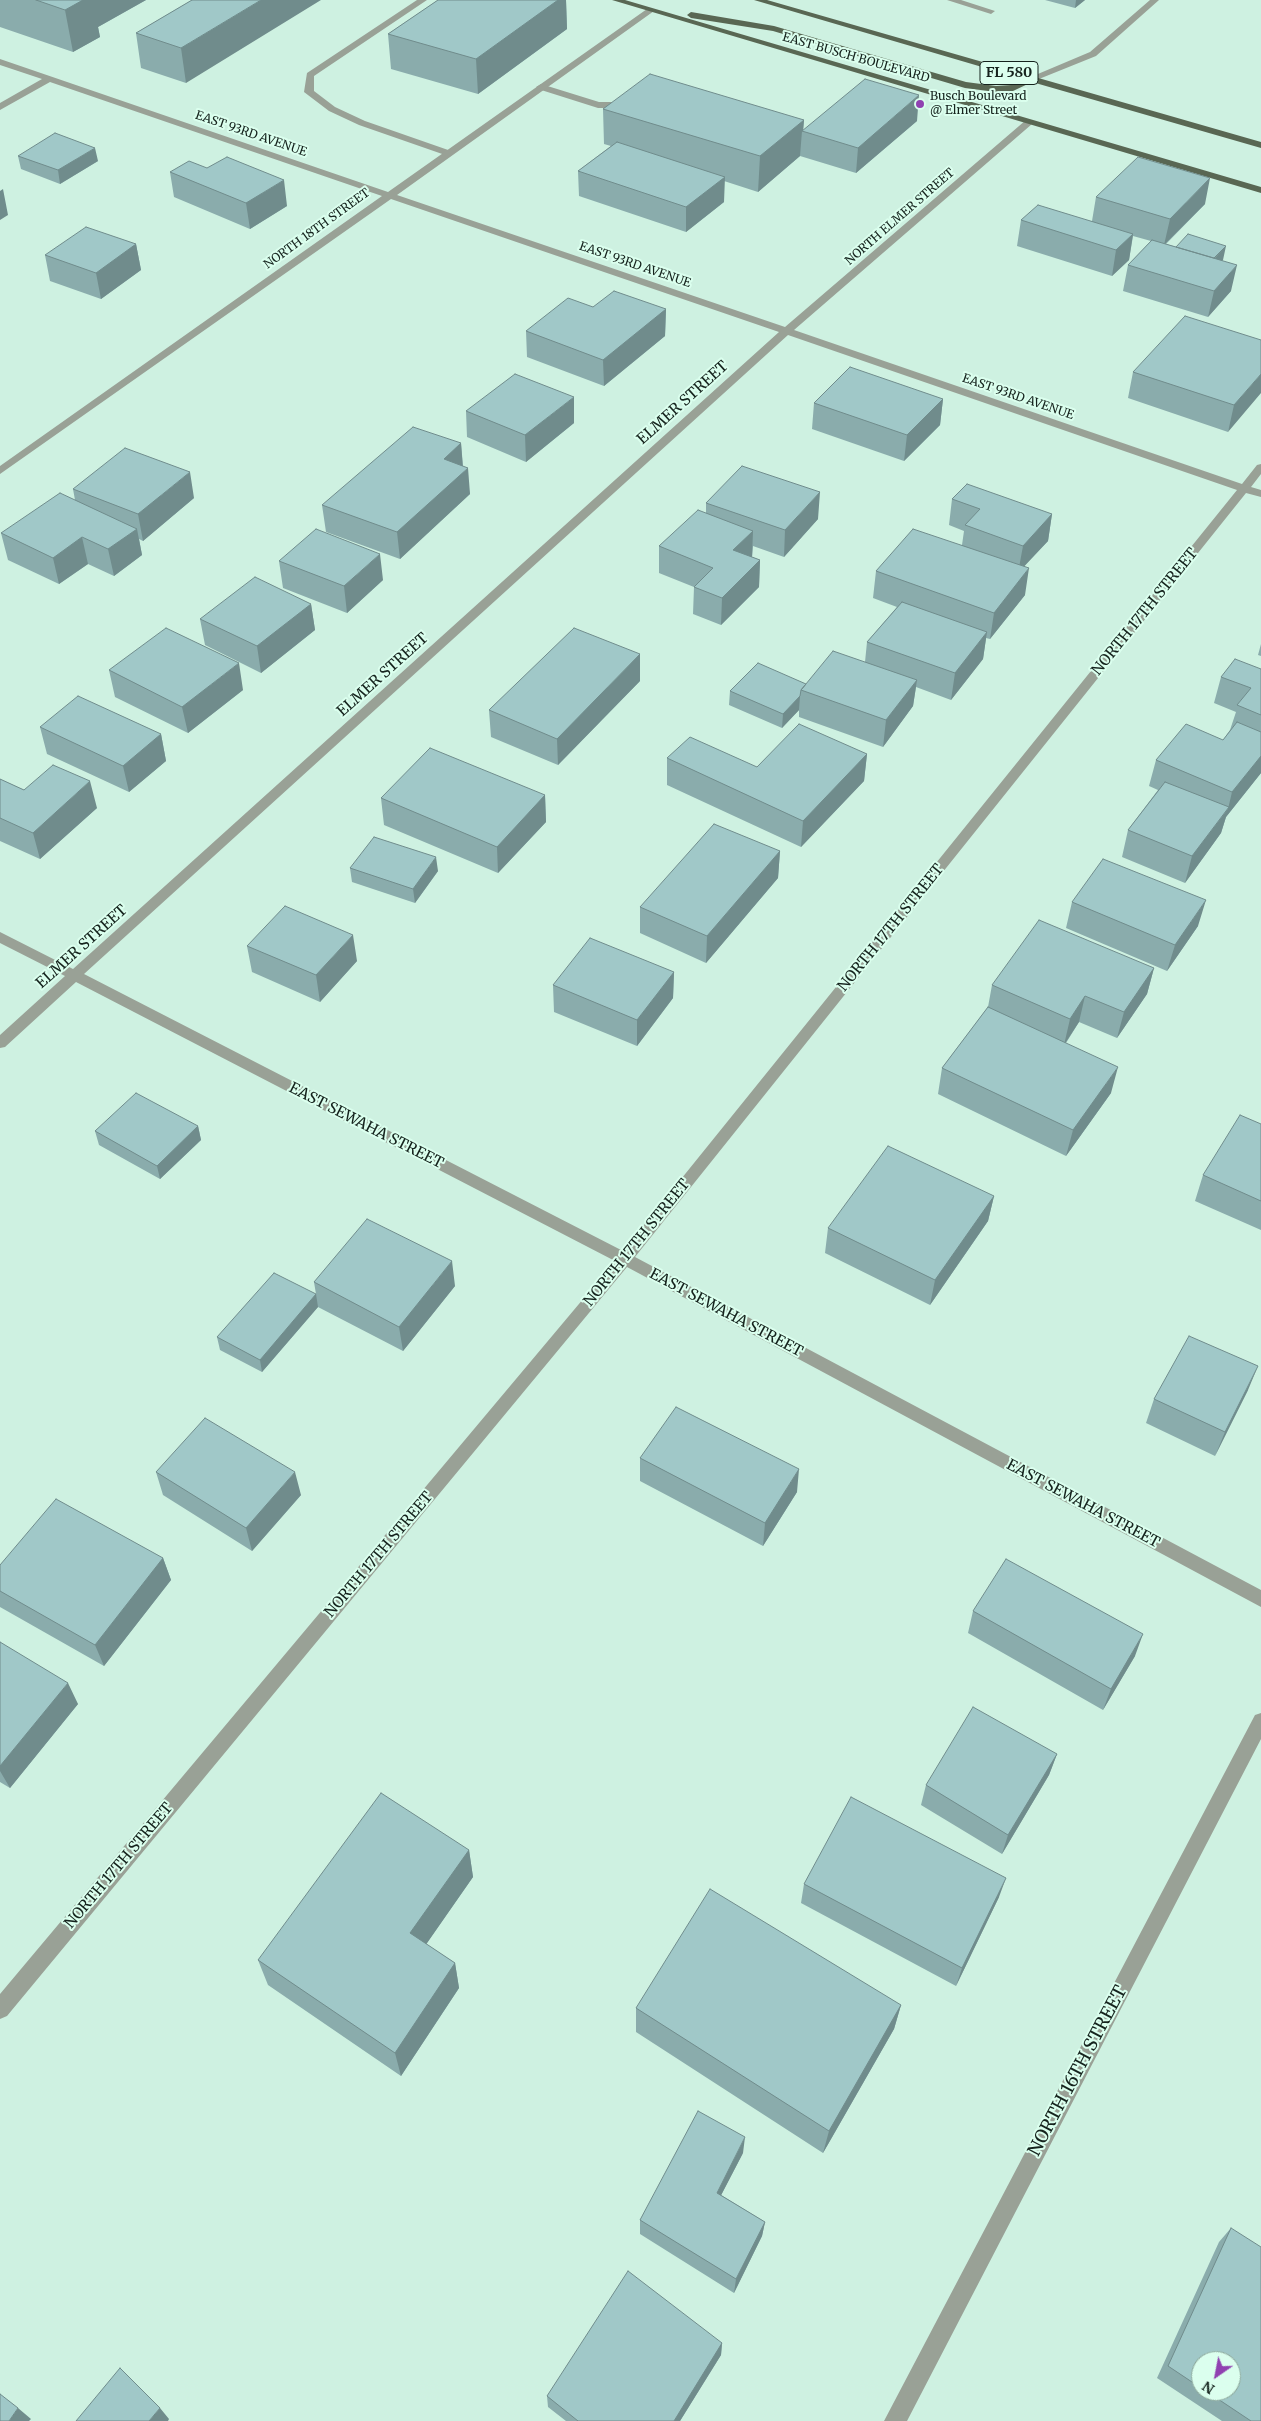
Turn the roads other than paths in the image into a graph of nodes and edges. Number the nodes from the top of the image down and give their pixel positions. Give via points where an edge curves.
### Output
1 (423, 0) edge
2 (616, 0) edge
3 (758, 0) edge
4 (951, 0) edge
5 (1156, 0) edge
6 (650, 11) junction
7 (991, 11) dead end
8 (0, 62) edge
9 (49, 79) junction
10 (1030, 79) junction
11 (541, 87) junction
12 (635, 94) edge
13 (0, 107) edge
14 (1029, 122) junction
15 (1261, 145) edge
16 (448, 152) junction
17 (1261, 190) edge
18 (388, 194) junction
19 (787, 331) junction
20 (1261, 467) edge
21 (0, 471) edge
22 (1244, 488) junction
23 (1261, 494) edge
24 (0, 937) edge
25 (75, 976) junction
26 (0, 1043) edge
27 (625, 1259) junction
28 (1261, 1599) edge
29 (1261, 1720) edge
30 (0, 2009) edge
31 (895, 2421) edge

1 - 16 street via 310,75 308,92 332,109 362,123
2 - 6 main road, EAST BUSCH BOULEVARD / FL 580
3 - 10 main road, EAST BUSCH BOULEVARD / FL 580
4 - 7 street
5 - 10 street via 1093,54
6 - 10 main road via 709,17 774,29 965,85 1013,88
6 - 11 street, NORTH 18TH STREET
6 - 14 main road, EAST BUSCH BOULEVARD / FL 580
8 - 9 street, EAST 93RD AVENUE
9 - 13 street
9 - 18 street, EAST 93RD AVENUE
10 - 15 main road, EAST BUSCH BOULEVARD / FL 580
11 - 12 street via 598,106 620,105
11 - 16 street, NORTH 18TH STREET
14 - 17 main road, EAST BUSCH BOULEVARD / FL 580
14 - 19 street, NORTH ELMER STREET
16 - 18 street, NORTH 18TH STREET
18 - 19 street, EAST 93RD AVENUE
18 - 21 street, NORTH 18TH STREET
19 - 22 street, EAST 93RD AVENUE
19 - 25 street, ELMER STREET
20 - 22 street, NORTH 17TH STREET
22 - 23 street, EAST 93RD AVENUE
22 - 27 street, NORTH 17TH STREET
24 - 25 street, EAST SEWAHA STREET
25 - 26 street, ELMER STREET
25 - 27 street, EAST SEWAHA STREET
27 - 28 street, EAST SEWAHA STREET
27 - 30 street, NORTH 17TH STREET
29 - 31 street, NORTH 16TH STREET

